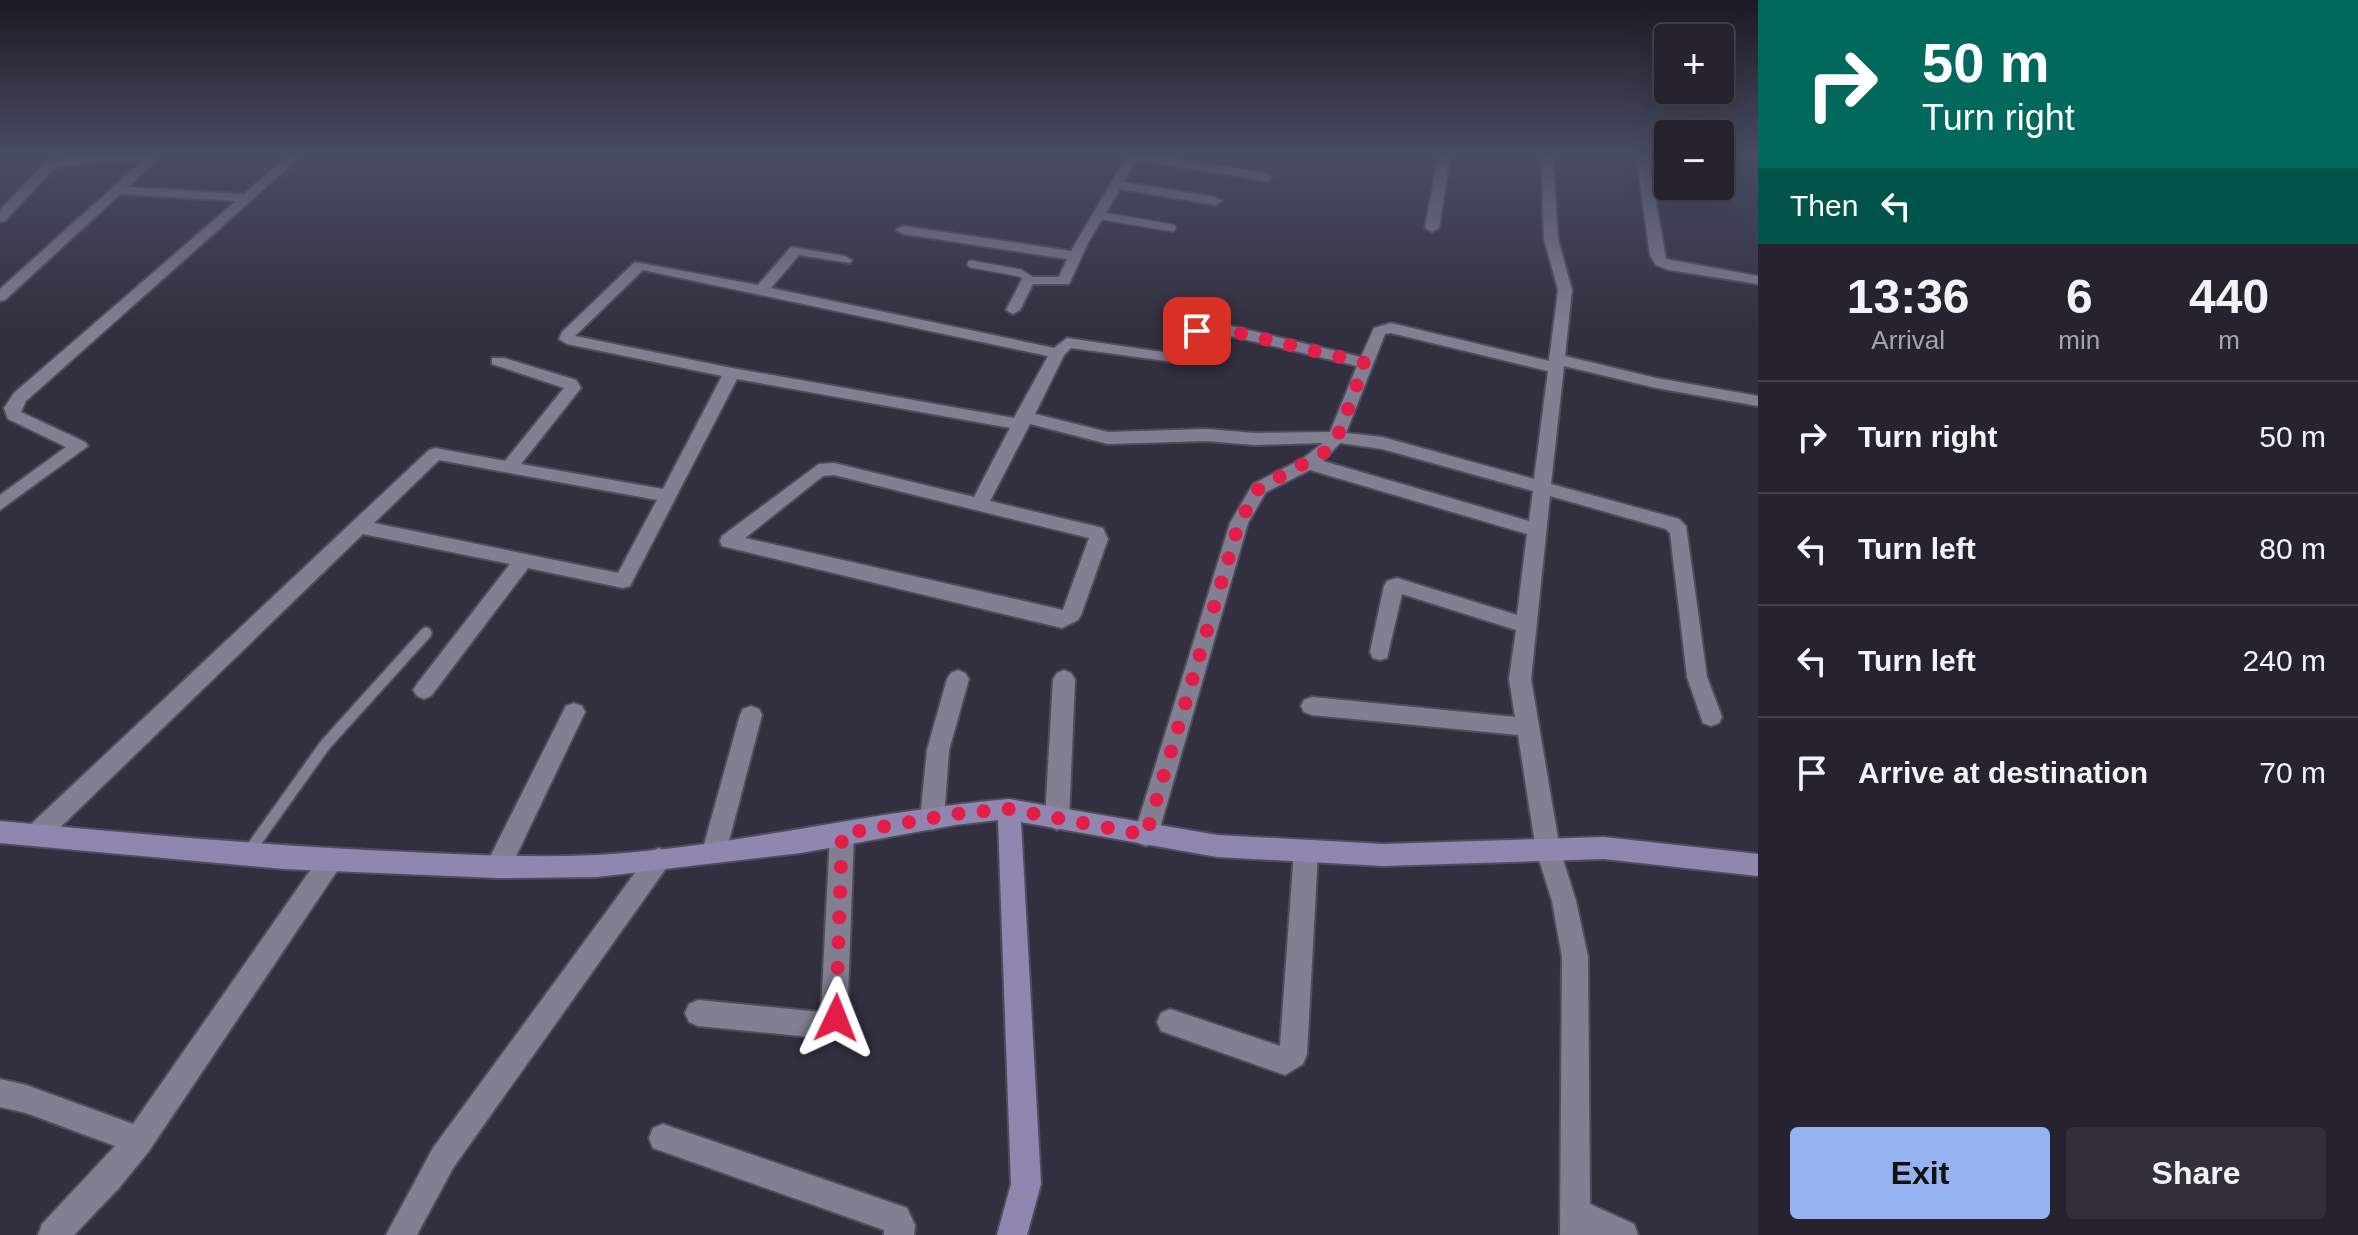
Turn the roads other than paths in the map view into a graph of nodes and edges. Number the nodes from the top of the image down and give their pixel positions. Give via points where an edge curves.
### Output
1 (93, 214) edge
2 (229, 214) edge
3 (1434, 214) edge
4 (1550, 214) edge
5 (1651, 214) edge
6 (1097, 215) joint
7 (1172, 228) dead end
8 (1432, 228) dead end
9 (903, 230) dead end
10 (1076, 256) junction
11 (845, 260) dead end
12 (971, 264) dead end
13 (0, 278) edge
14 (1030, 279) junction
15 (1758, 280) edge
16 (16, 282) junction
17 (760, 292) junction
18 (0, 297) edge
19 (1013, 310) dead end
20 (1057, 353) junction
21 (498, 361) dead end
22 (1365, 363) junction
23 (1556, 363) junction
24 (732, 373) junction
25 (1758, 401) edge
26 (6, 412) edge
27 (1023, 420) junction
28 (1336, 437) junction
29 (1308, 463) junction
30 (509, 467) junction
31 (1541, 485) junction
32 (668, 496) junction
33 (0, 504) edge
34 (979, 504) junction
35 (358, 526) junction
36 (1536, 530) junction
37 (523, 561) junction
38 (1525, 625) junction
39 (426, 633) dead end
40 (1380, 652) dead end
41 (958, 679) dead end
42 (1064, 679) dead end
43 (424, 690) dead end
44 (1312, 706) dead end
45 (574, 712) dead end
46 (751, 715) dead end
47 (1711, 717) dead end
48 (1527, 727) junction
49 (1009, 809) junction
50 (932, 819) junction
51 (1057, 819) junction
52 (0, 832) edge
53 (842, 834) junction
54 (36, 835) junction
55 (1146, 835) junction
56 (1548, 850) junction
57 (1306, 851) junction
58 (714, 852) junction
59 (247, 854) junction
60 (659, 859) junction
61 (331, 860) junction
62 (1758, 865) edge
63 (498, 867) junction
64 (698, 1013) dead end
65 (1170, 1022) dead end
66 (0, 1093) edge
67 (663, 1138) dead end
68 (139, 1141) junction
69 (1575, 1224) edge
70 (53, 1235) edge
71 (401, 1235) edge
72 (899, 1235) edge
73 (1012, 1235) edge
74 (1623, 1235) edge

1 - 16 street
2 - 26 street
3 - 8 street
4 - 23 street via 1565,290
5 - 15 street via 1661,262
6 - 7 lane
6 - 10 street
9 - 10 street
10 - 14 street via 1063,282
11 - 17 street via 796,250
12 - 14 lane
13 - 16 street
14 - 19 street
16 - 18 street
17 - 20 street
17 - 24 street via 637,266 567,335 629,354
20 - 22 street via 1067,343 1078,343 1181,358 1197,331 1214,327
20 - 27 street
21 - 30 street via 573,388
22 - 23 street via 1379,331 1391,328
22 - 28 street
23 - 25 street
23 - 31 street
24 - 27 street
24 - 32 street
26 - 33 street via 79,446
27 - 28 street via 1108,438
27 - 34 street
28 - 29 street
28 - 31 street via 1382,443
29 - 36 street
29 - 55 street via 1259,488 1239,523
30 - 32 street
30 - 35 street via 435,454
31 - 36 street
31 - 47 street via 1677,528 1697,677
32 - 37 street via 623,581
34 - 34 street via 819,470 729,541 1069,618 1099,536
35 - 37 street
35 - 54 street
36 - 38 street
37 - 43 street
38 - 40 street via 1397,585
38 - 48 street via 1520,679
39 - 59 lane via 325,745
41 - 50 street via 936,760
42 - 51 street
44 - 48 street
45 - 63 street
46 - 58 street
48 - 56 street
49 - 50 street
49 - 51 street
49 - 73 street via 1026,1184
50 - 53 street
51 - 55 street
52 - 54 street
53 - 58 street
53 - 64 street via 834,1023
54 - 59 street
55 - 57 street
56 - 57 street via 1383,855
56 - 62 street via 1604,848
56 - 69 street via 1575,957
57 - 65 street via 1290,1059
58 - 60 street
59 - 61 street
60 - 63 street
60 - 71 street via 443,1158
61 - 63 street
61 - 68 street
66 - 68 street
67 - 72 street via 896,1219
68 - 70 street
69 - 74 street

